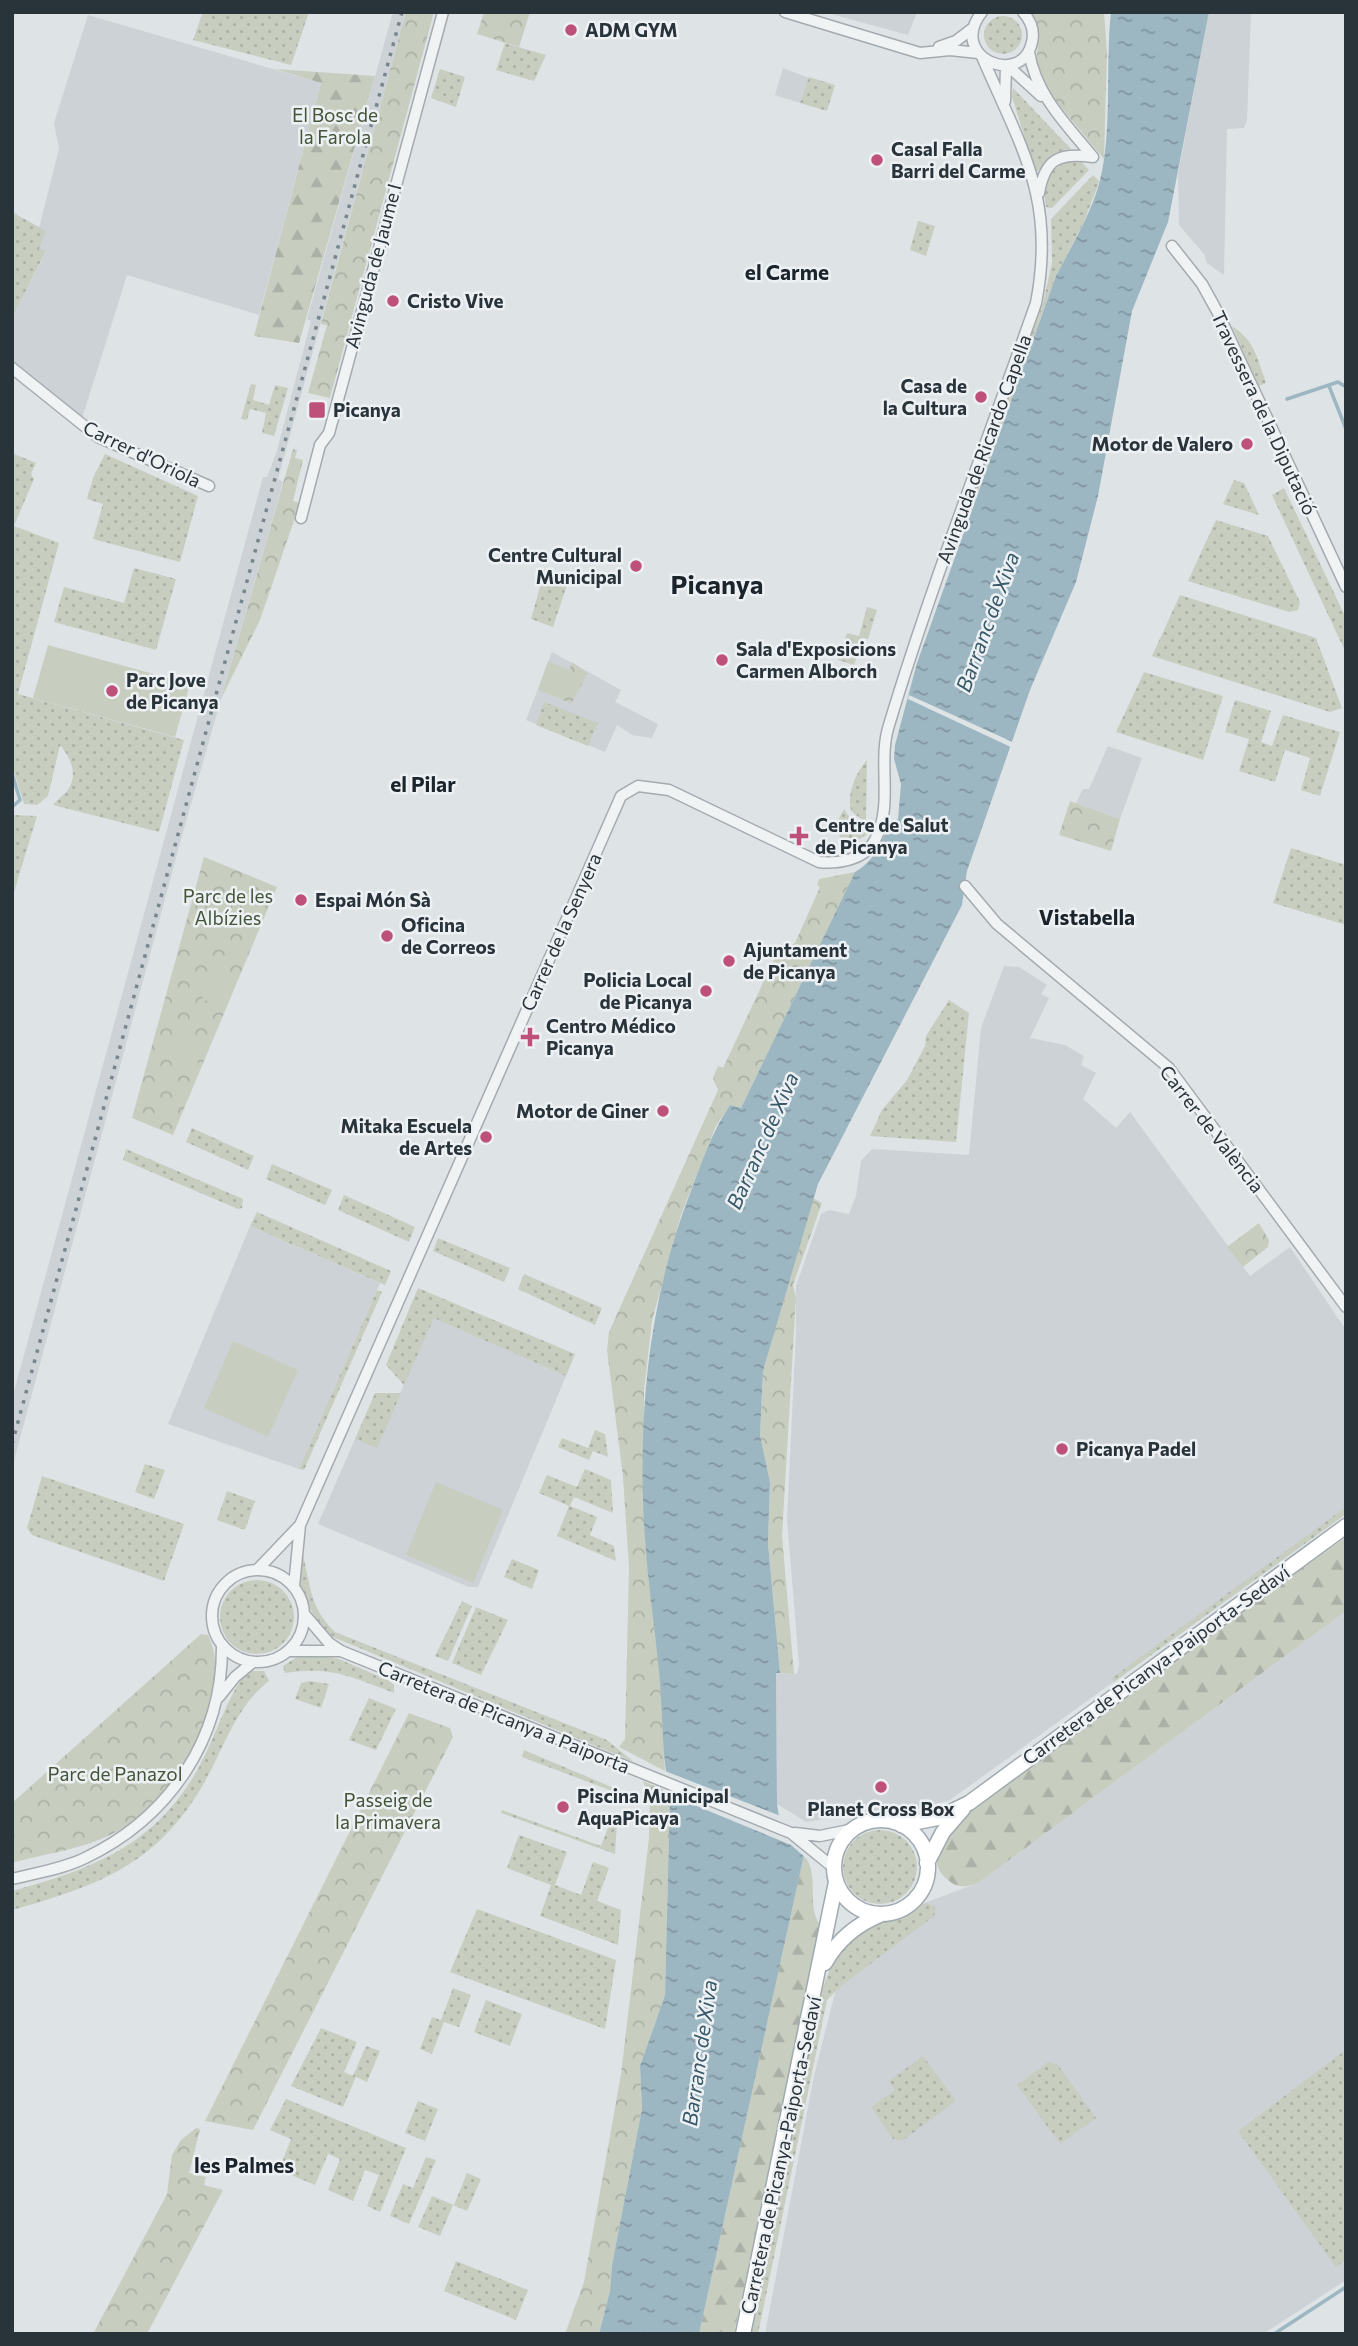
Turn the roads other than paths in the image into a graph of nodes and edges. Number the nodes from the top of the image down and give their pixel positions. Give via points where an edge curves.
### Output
1 (443, 12) edge
2 (785, 12) edge
3 (1023, 12) edge
4 (976, 18) edge
5 (1029, 52) junction
6 (920, 53) junction
7 (981, 56) junction
8 (1006, 66) junction
9 (1049, 103) junction
10 (1005, 104) junction
11 (1038, 194) junction
12 (1172, 246) dead end
13 (12, 368) edge
14 (209, 486) dead end
15 (301, 518) dead end
16 (1346, 587) edge
17 (885, 793) joint
18 (965, 886) dead end
19 (1346, 1307) edge
20 (300, 1525) junction
21 (1345, 1526) edge
22 (258, 1569) junction
23 (294, 1586) junction
24 (304, 1615) junction
25 (222, 1645) junction
26 (288, 1651) junction
27 (341, 1651) junction
28 (253, 1662) junction
29 (219, 1697) junction
30 (969, 1803) junction
31 (901, 1825) junction
32 (854, 1829) junction
33 (791, 1833) junction
34 (928, 1863) junction
35 (835, 1875) junction
36 (12, 1879) edge
37 (883, 1914) junction
38 (818, 1977) junction
39 (743, 2334) edge

1 - 15 street, Avinguda de Jaume I via 329,433 320,445
2 - 6 street
3 - 5 street via 1034,34
4 - 6 street via 956,41
4 - 7 street, Avinguda de Ricardo Capella via 974,46
5 - 8 street
5 - 9 street via 1034,78
6 - 7 street via 950,50
7 - 8 street
7 - 10 street, Avinguda de Ricardo Capella
8 - 9 street
8 - 10 street
9 - 11 street via 1093,156 1067,155 1051,162 1042,173
10 - 11 street, Avinguda de Ricardo Capella
11 - 17 street, Avinguda de Ricardo Capella via 1044,248 1037,303 901,684 884,739
12 - 16 street, Travessera de la Diputació via 1218,313
13 - 14 street, Carrer d'Oriola via 98,437
17 - 20 street, Carrer de la Senyera via 874,844 839,863 821,862 654,786 630,788 621,796
18 - 19 street, Carrer de València via 997,924 1168,1068
20 - 22 street, Carrer de la Senyera
20 - 23 street, Carrer de la Senyera
21 - 30 main road, Carretera de Picanya-Paiporta-Sedaví
22 - 23 street via 271,1571
22 - 25 street via 237,1575 221,1589 212,1615
23 - 24 street
24 - 26 street via 297,1641
24 - 27 street, Carretera de Picanya a Paiporta
25 - 28 street
25 - 29 street
26 - 27 street, Carretera de Picanya a Paiporta
26 - 28 street via 274,1660
27 - 33 street, Carretera de Picanya a Paiporta
28 - 29 street
29 - 36 street via 191,1764 148,1817 82,1860
30 - 31 main road, Carretera de Picanya-Paiporta-Sedaví via 938,1818
30 - 34 main road, Carretera de Picanya-Paiporta-Sedaví via 943,1832
31 - 32 main road via 880,1821
31 - 34 main road via 917,1838
32 - 33 street via 818,1836
32 - 35 main road via 837,1850
33 - 35 street
34 - 37 main road via 916,1898 904,1908
35 - 37 main road via 848,1901 858,1909
35 - 38 main road, Carretera de Picanya-Paiporta-Sedaví
37 - 38 main road, Carretera de Picanya-Paiporta-Sedaví via 861,1923 834,1947
38 - 39 main road, Carretera de Picanya-Paiporta-Sedaví

